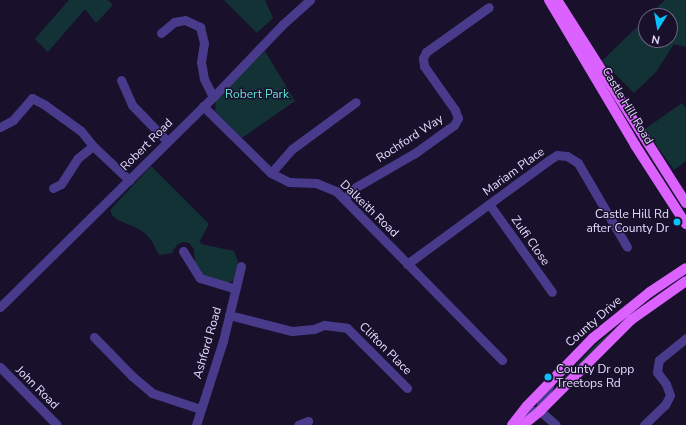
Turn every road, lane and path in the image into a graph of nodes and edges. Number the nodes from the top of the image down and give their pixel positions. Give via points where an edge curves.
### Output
1 (310, 0) edge
2 (549, 0) edge
3 (557, 0) edge
4 (489, 6) dead end
5 (161, 33) dead end
6 (121, 80) dead end
7 (213, 97) junction
8 (356, 102) dead end
9 (203, 106) junction
10 (0, 127) edge
11 (167, 141) junction
12 (93, 146) junction
13 (271, 173) junction
14 (129, 180) junction
15 (53, 188) dead end
16 (344, 199) junction
17 (686, 202) edge
18 (489, 204) junction
19 (686, 224) edge
20 (627, 248) dead end
21 (183, 251) dead end
22 (406, 264) junction
23 (241, 266) dead end
24 (686, 268) edge
25 (686, 282) edge
26 (236, 289) junction
27 (552, 292) dead end
28 (0, 307) edge
29 (229, 315) junction
30 (94, 337) dead end
31 (686, 338) edge
32 (502, 360) dead end
33 (0, 367) edge
34 (550, 383) junction
35 (407, 388) dead end
36 (200, 409) junction
37 (540, 411) junction
38 (522, 420) edge
39 (308, 421) dead end
40 (57, 425) edge
41 (196, 425) edge
42 (298, 425) edge
43 (512, 425) edge
44 (556, 425) edge
45 (644, 425) edge

1 - 7 street, Robert Road via 282,25
2 - 19 main road, Castle Hill Road via 635,145
3 - 17 main road, Castle Hill Road
4 - 16 street, Rochford Way via 426,52 423,58 424,66 455,110 458,118 454,125 415,153 356,187
5 - 7 street via 174,22 185,20 200,28 204,43 201,62 204,79
6 - 11 street via 132,105
7 - 9 street, Robert Road
8 - 13 street via 292,149
9 - 11 street, Robert Road
9 - 13 street, Dalkeith Road
10 - 12 street via 13,120 32,98 81,131
11 - 14 street, Robert Road
12 - 14 street
12 - 15 street via 78,158 61,184
13 - 16 street, Dalkeith Road via 289,182 316,182
14 - 28 street, Robert Road
16 - 22 street, Dalkeith Road
18 - 20 street, Mariam Place via 549,160 557,156 567,156 578,164
18 - 22 street, Mariam Place
18 - 27 street, Zulfi Close
21 - 26 street via 200,278
22 - 32 street, Dalkeith Road
23 - 26 street, Ashford Road
24 - 34 main road, County Drive via 612,322
25 - 37 main road, County Drive via 631,320
26 - 29 street, Ashford Road
29 - 35 street, Clifton Place via 292,331 314,329 324,325 347,328
29 - 36 street, Ashford Road via 216,364
30 - 36 street via 152,393
31 - 45 street via 659,360 657,372 670,395 665,405
33 - 40 street, John Road
34 - 37 street
34 - 38 main road, County Drive
36 - 41 street, Ashford Road
37 - 38 main road, County Drive
37 - 44 street
38 - 43 main road, County Drive
39 - 42 street

